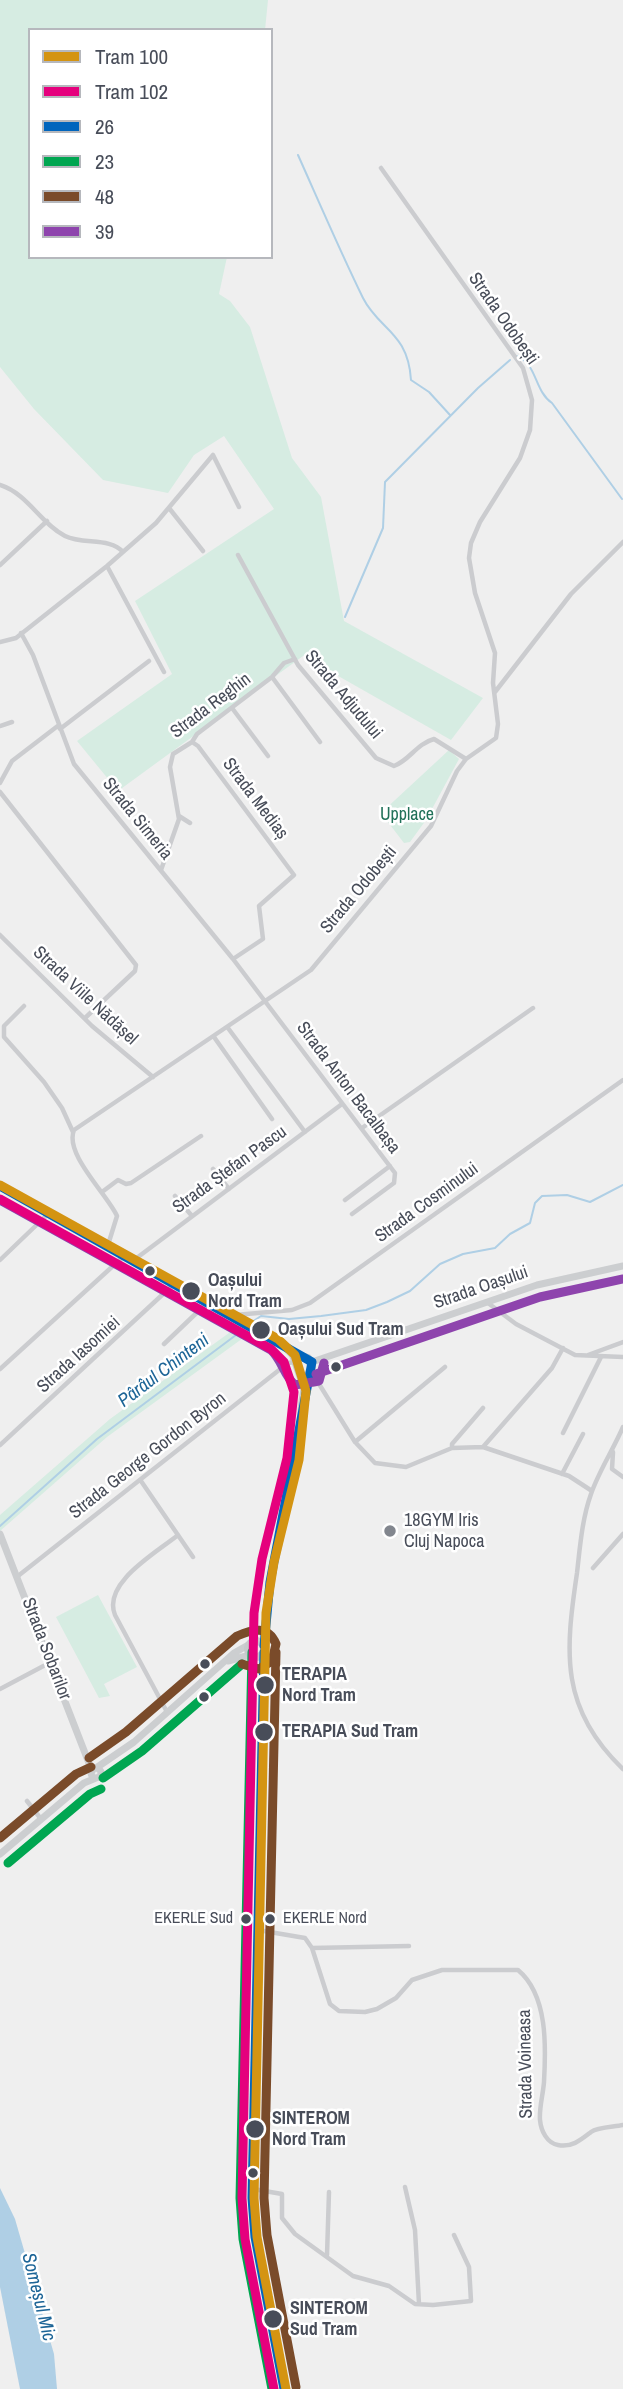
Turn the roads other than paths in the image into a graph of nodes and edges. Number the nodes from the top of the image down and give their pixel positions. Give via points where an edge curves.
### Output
1 (381, 168) dead end
2 (0, 485) edge
3 (239, 507) dead end
4 (169, 508) junction
5 (47, 521) junction
6 (623, 542) edge
7 (203, 551) dead end
8 (123, 552) junction
9 (238, 555) dead end
10 (0, 565) edge
11 (107, 566) junction
12 (21, 633) junction
13 (0, 642) edge
14 (295, 659) junction
15 (149, 661) dead end
16 (163, 672) dead end
17 (272, 677) junction
18 (495, 692) junction
19 (232, 708) junction
20 (12, 722) dead end
21 (0, 726) edge
22 (59, 727) junction
23 (192, 742) junction
24 (320, 742) dead end
25 (268, 756) dead end
26 (466, 759) junction
27 (0, 783) edge
28 (0, 792) edge
29 (179, 816) junction
30 (190, 823) dead end
31 (161, 870) junction
32 (0, 935) edge
33 (233, 959) junction
34 (265, 1003) junction
35 (24, 1006) dead end
36 (533, 1008) dead end
37 (85, 1018) junction
38 (228, 1028) junction
39 (214, 1037) junction
40 (153, 1077) junction
41 (623, 1080) edge
42 (342, 1104) junction
43 (272, 1119) dead end
44 (362, 1128) junction
45 (73, 1132) junction
46 (305, 1132) junction
47 (201, 1136) dead end
48 (390, 1166) junction
49 (213, 1169) dead end
50 (0, 1186) edge
51 (229, 1189) junction
52 (102, 1192) junction
53 (175, 1196) dead end
54 (345, 1200) dead end
55 (49, 1213) junction
56 (352, 1214) dead end
57 (192, 1216) junction
58 (107, 1245) junction
59 (125, 1255) junction
60 (0, 1260) edge
61 (134, 1260) junction
62 (623, 1266) edge
63 (175, 1283) junction
64 (208, 1301) junction
65 (486, 1302) junction
66 (237, 1317) junction
67 (623, 1342) edge
68 (164, 1344) dead end
69 (563, 1348) junction
70 (586, 1356) junction
71 (601, 1357) junction
72 (623, 1357) edge
73 (305, 1367) junction
74 (445, 1367) dead end
75 (0, 1369) edge
76 (318, 1382) junction
77 (306, 1387) junction
78 (483, 1408) dead end
79 (623, 1427) edge
80 (563, 1433) dead end
81 (583, 1434) dead end
82 (355, 1442) junction
83 (0, 1446) edge
84 (483, 1447) junction
85 (452, 1448) junction
86 (613, 1451) junction
87 (562, 1474) junction
88 (623, 1477) edge
89 (141, 1480) junction
90 (592, 1491) junction
91 (623, 1534) edge
92 (178, 1535) junction
93 (1, 1537) edge
94 (193, 1557) dead end
95 (593, 1568) dead end
96 (18, 1576) junction
97 (265, 1613) junction
98 (251, 1643) junction
99 (264, 1649) junction
100 (251, 1655) junction
101 (51, 1661) junction
102 (227, 1661) junction
103 (263, 1677) junction
104 (0, 1689) edge
105 (167, 1713) junction
106 (623, 1769) edge
107 (94, 1771) junction
108 (27, 1801) dead end
109 (41, 1819) junction
110 (0, 1854) edge
111 (257, 1930) junction
112 (409, 1946) dead end
113 (312, 1948) junction
114 (623, 2125) edge
115 (405, 2187) dead end
116 (253, 2189) junction
117 (329, 2192) dead end
118 (454, 2235) dead end
119 (327, 2256) junction
120 (419, 2304) junction
121 (284, 2389) edge

1 - 18 street, Strada Odobești via 523,368 529,383 532,418 527,441 470,548 475,593 495,653
2 - 5 street via 22,497
3 - 4 street via 213,455
4 - 7 street
4 - 8 street
5 - 8 street via 66,536
5 - 10 street
6 - 18 street via 571,594
8 - 11 street
9 - 14 street, Strada Adjudului
11 - 12 street
11 - 16 street
12 - 13 street
12 - 22 street, Strada Simeria
14 - 17 street, Strada Reghin via 284,663
14 - 26 street, Strada Adjudului via 384,764 404,762 422,742 434,739
15 - 22 street
17 - 19 street, Strada Reghin
17 - 24 street
18 - 26 street, Strada Odobești via 496,738
19 - 23 street, Strada Reghin
19 - 25 street
20 - 21 street
22 - 27 street via 12,761
22 - 31 street, Strada Simeria via 74,764
23 - 29 street, Strada Reghin via 171,758
23 - 33 street, Strada Mediaș via 294,876 259,906 264,939
26 - 34 street, Strada Odobești via 431,826 385,882 312,970
28 - 37 street via 136,965
29 - 30 street
29 - 31 street, Strada Reghin
31 - 33 street, Strada Simeria
32 - 37 street, Strada Viile Nădășel
33 - 34 street, Strada Simeria
34 - 38 street, Strada Odobești
34 - 42 street, Strada Anton Bacalbașa
35 - 45 street via 4,1026 4,1037 44,1082
36 - 44 street
37 - 40 street, Strada Viile Nădășel
38 - 39 street, Strada Odobești
38 - 46 street
39 - 40 street, Strada Odobești
39 - 43 street
40 - 45 street, Strada Odobești
41 - 66 street, Strada Cosminului via 310,1304
42 - 44 street, Strada Anton Bacalbașa
42 - 46 street, Strada Ștefan Pascu
44 - 48 street, Strada Anton Bacalbașa
45 - 52 street via 78,1156
46 - 51 street, Strada Ștefan Pascu
47 - 52 street via 131,1183 118,1180
48 - 54 street
48 - 56 street, Strada Anton Bacalbașa via 396,1176 394,1183
49 - 51 street
50 - 55 main road
51 - 57 street, Strada Ștefan Pascu
52 - 58 street via 118,1220
53 - 57 street
55 - 58 main road
55 - 60 street
57 - 61 street, Strada Ștefan Pascu
58 - 59 main road
59 - 61 main road
59 - 75 street
61 - 63 main road
62 - 65 main road, Strada Oașului
63 - 64 main road
63 - 83 street, Strada Iasomiei
64 - 66 main road
64 - 68 street
65 - 69 street via 516,1324
65 - 73 main road, Strada Oașului
66 - 73 main road via 267,1334
67 - 70 street
69 - 70 street
69 - 84 street via 552,1368
70 - 71 street
71 - 72 street
71 - 80 street
73 - 76 street
73 - 77 main road
73 - 89 street, Strada George Gordon Byron via 288,1363
74 - 82 street
76 - 77 main road
76 - 82 street
77 - 97 main road via 297,1460
78 - 85 street
79 - 86 street
81 - 87 street
82 - 85 street via 375,1463 395,1468
84 - 85 street
84 - 87 street
86 - 88 street via 612,1469
86 - 90 street
87 - 90 street
89 - 92 street
89 - 96 street, Strada George Gordon Byron
90 - 106 street via 571,1606 570,1674 588,1728
91 - 95 street
92 - 94 street
92 - 105 street via 118,1586 112,1601
93 - 96 main road, Strada Sobarilor
96 - 101 main road, Strada Sobarilor
97 - 98 main road
97 - 99 main road
98 - 99 main road via 259,1641
98 - 100 main road
98 - 102 main road
99 - 100 main road via 260,1656
99 - 103 main road
100 - 102 main road
100 - 103 main road
101 - 104 street
101 - 107 main road, Strada Sobarilor
102 - 105 main road
103 - 111 main road
105 - 107 main road
107 - 109 main road
108 - 109 street
109 - 110 main road
111 - 113 street via 301,1936
111 - 116 main road
112 - 113 street
113 - 114 street, Strada Voineasa via 328,2000 339,2011 377,2008 420,1977 449,1969 514,1969 522,1973 538,1997 543,2028 540,2120 545,2135 555,2144 565,2145 586,2140 593,2131
115 - 120 street via 415,2231
116 - 119 street via 282,2194 281,2216 286,2225
116 - 121 main road via 255,2237
117 - 119 street
118 - 120 street via 469,2267 472,2299 466,2304
119 - 120 street via 353,2276 389,2286

